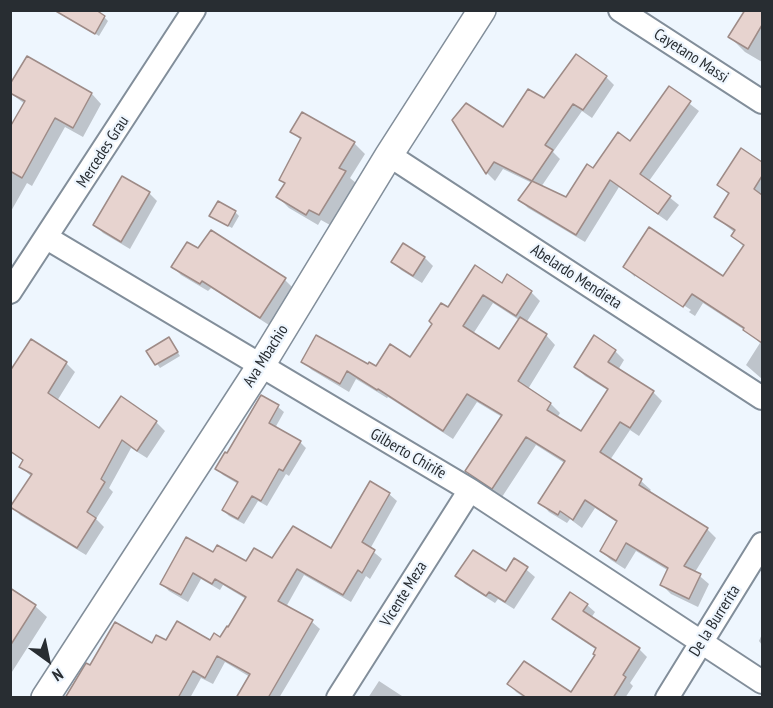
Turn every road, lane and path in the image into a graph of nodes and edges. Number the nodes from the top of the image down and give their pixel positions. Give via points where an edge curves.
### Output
1 (194, 10) edge
2 (482, 10) edge
3 (620, 10) edge
4 (762, 102) edge
5 (389, 155) junction
6 (46, 238) junction
7 (10, 292) edge
8 (260, 367) junction
9 (762, 398) edge
10 (470, 490) junction
11 (762, 544) edge
12 (702, 643) junction
13 (762, 682) edge
14 (45, 698) edge
15 (338, 698) edge
16 (667, 698) edge

1 - 6 street, Mercedes Grau
2 - 5 street, Ava Mbachio
3 - 4 street, Cayetano Massi
5 - 8 street, Ava Mbachio
5 - 9 street, Abelardo Mendieta
6 - 7 street, Mercedes Grau
6 - 8 street, Gilberto Chirife
8 - 10 street, Gilberto Chirife
8 - 14 street, Ava Mbachio
10 - 12 street, Gilberto Chirife
10 - 15 street, Vicente Meza
11 - 12 street, De la Burrerita
12 - 13 street, Gilberto Chirife
12 - 16 street, De la Burrerita

